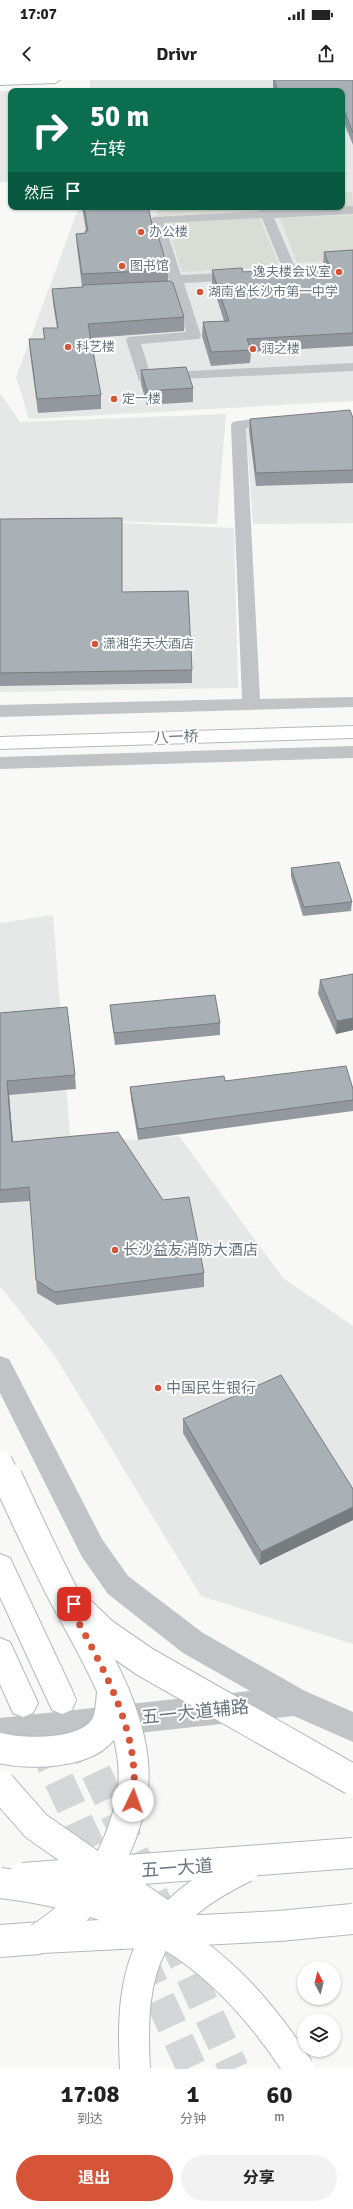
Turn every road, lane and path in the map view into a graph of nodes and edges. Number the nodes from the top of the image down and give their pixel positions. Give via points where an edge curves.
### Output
1 (55, 80) edge
2 (0, 84) edge
3 (353, 210) edge
4 (265, 211) edge
5 (178, 284) junction
6 (164, 290) edge
7 (353, 367) edge
8 (292, 419) edge
9 (353, 702) edge
10 (251, 705) junction
11 (0, 711) edge
12 (353, 719) edge
13 (0, 729) edge
14 (353, 732) edge
15 (0, 742) edge
16 (353, 752) edge
17 (0, 763) edge
18 (0, 1366) edge
19 (0, 1462) edge
20 (0, 1567) edge
21 (60, 1588) junction
22 (0, 1652) edge
23 (112, 1691) junction
24 (62, 1700) dead end
25 (295, 1701) junction
26 (23, 1703) dead end
27 (353, 1727) edge
28 (0, 1733) edge
29 (0, 1748) edge
30 (353, 1780) edge
31 (0, 1785) edge
32 (353, 1853) edge
33 (257, 1862) junction
34 (104, 1872) junction
35 (0, 1880) edge
36 (0, 1883) edge
37 (88, 1899) junction
38 (353, 1919) edge
39 (165, 1925) junction
40 (40, 1938) junction
41 (0, 1941) edge
42 (135, 2069) edge
43 (299, 2069) edge

1 - 2 main road
3 - 4 street
4 - 5 street via 157,220
4 - 5 street via 291,274
5 - 6 street
5 - 7 street via 194,336 133,340 144,378
8 - 10 street via 238,425
9 - 10 street
10 - 11 street
12 - 13 main road, 八一桥
14 - 15 main road, 八一桥
16 - 17 street
18 - 25 street via 92,1548 118,1585 193,1643
19 - 21 main road, bridge
20 - 24 main road
21 - 23 main road, bridge
21 - 30 main road, bridge via 101,1632 129,1652 272,1737
22 - 26 main road
23 - 29 main road, bridge via 111,1710 106,1726 94,1737 76,1746 39,1753
23 - 34 main road, bridge via 120,1708 131,1746 133,1801 118,1846
25 - 27 street
25 - 28 street, 五一大道辅路
31 - 34 main road, bridge via 36,1826
32 - 33 main road, 五一大道, bridge
33 - 34 main road, 五一大道, bridge
33 - 39 main road, bridge via 219,1880 195,1896
34 - 35 main road, 五一大道, bridge
34 - 37 main road, bridge
34 - 39 main road, bridge
36 - 37 main road, bridge via 30,1886
37 - 39 main road, bridge
37 - 40 main road, bridge via 68,1918
38 - 39 main road, bridge via 218,1929
39 - 40 main road, bridge
39 - 42 main road, bridge via 150,1947 140,1979 136,2011
39 - 43 main road, bridge via 245,1998 268,2024
40 - 41 main road

